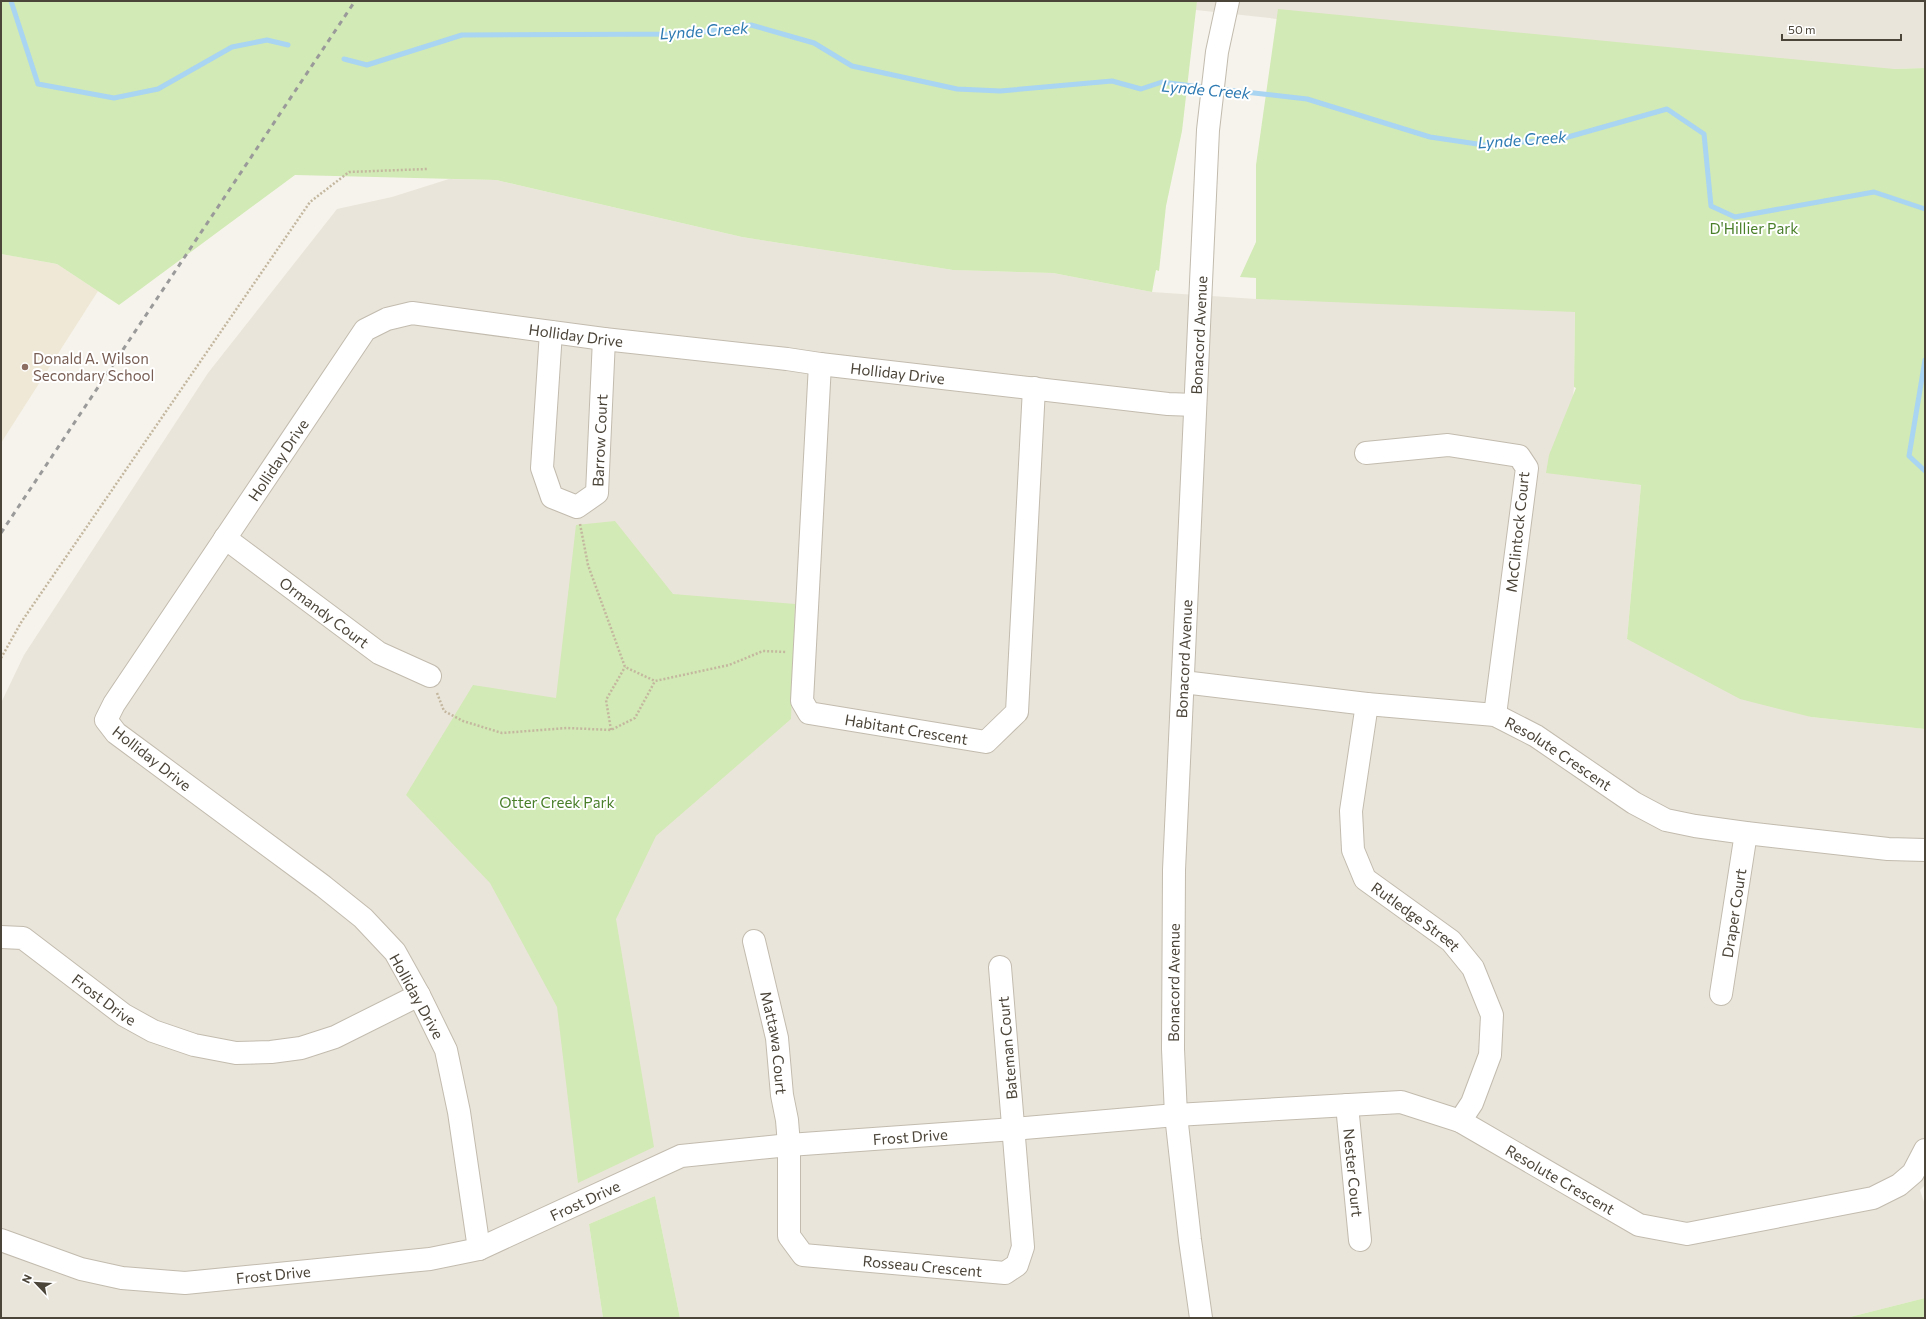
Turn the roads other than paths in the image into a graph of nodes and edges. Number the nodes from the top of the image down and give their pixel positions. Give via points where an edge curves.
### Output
1 (1228, 1) edge
2 (551, 332) junction
3 (604, 339) junction
4 (820, 364) junction
5 (1034, 388) junction
6 (1195, 405) junction
7 (1366, 453) dead end
8 (225, 538) junction
9 (430, 676) road end
10 (1183, 682) junction
11 (1367, 704) junction
12 (1495, 715) junction
13 (1746, 833) junction
14 (1925, 850) edge
15 (1, 937) edge
16 (754, 941) dead end
17 (1000, 967) dead end
18 (1721, 994) dead end
19 (420, 995) junction
20 (1348, 1105) junction
21 (1176, 1115) junction
22 (1460, 1121) junction
23 (1014, 1129) junction
24 (789, 1145) junction
25 (1925, 1150) edge
26 (1, 1240) edge
27 (1360, 1240) dead end
28 (479, 1249) junction
29 (1201, 1318) edge

1 - 6 street, Bonacord Avenue via 1217,52 1208,130
2 - 3 street, Holliday Drive
2 - 3 street, Barrow Court via 542,468 552,497 576,507 597,493
2 - 8 street, Holliday Drive via 412,313 387,319 365,330
3 - 4 street, Holliday Drive
4 - 5 street, Holliday Drive
4 - 5 street, Habitant Crescent via 802,701 809,713 986,742 1017,712
5 - 6 street, Holliday Drive
6 - 10 street, Bonacord Avenue
7 - 12 street, McClintock Court via 1448,445 1519,456 1527,468
8 - 9 street, Ormandy Court via 379,653
8 - 19 street, Holliday Drive via 114,704 106,720 116,733 363,918 395,952
10 - 11 street, Resolute Crescent
10 - 21 street, Bonacord Avenue via 1174,870 1173,1049
11 - 12 street, Resolute Crescent
11 - 22 street, Rutledge Street via 1351,811 1353,850 1365,880 1451,941 1473,968 1492,1015 1490,1055 1472,1103
12 - 13 street, Resolute Crescent via 1536,736 1634,803 1666,820
13 - 14 street, Resolute Crescent via 1888,849
13 - 18 street, Draper Court
15 - 19 street, Frost Drive via 23,938 124,1015 153,1031 194,1045 236,1052 271,1052 301,1048 335,1036
16 - 24 street, Mattawa Court via 777,1038
17 - 23 street, Bateman Court
19 - 28 street, Holliday Drive via 446,1050 459,1112
20 - 21 street, Resolute Crescent
20 - 22 street, Resolute Crescent via 1401,1102
20 - 27 street, Nester Court
21 - 23 street, Frost Drive
21 - 29 street, Bonacord Avenue
22 - 25 street, Resolute Crescent via 1639,1225 1687,1234 1873,1198 1899,1185 1913,1173
23 - 24 street, Frost Drive
23 - 24 street, Rosseau Crescent via 1023,1247 1017,1265 1005,1273 803,1255 789,1236
24 - 28 street, Frost Drive via 680,1156
26 - 28 street, Frost Drive via 81,1269 122,1278 186,1283 430,1259

